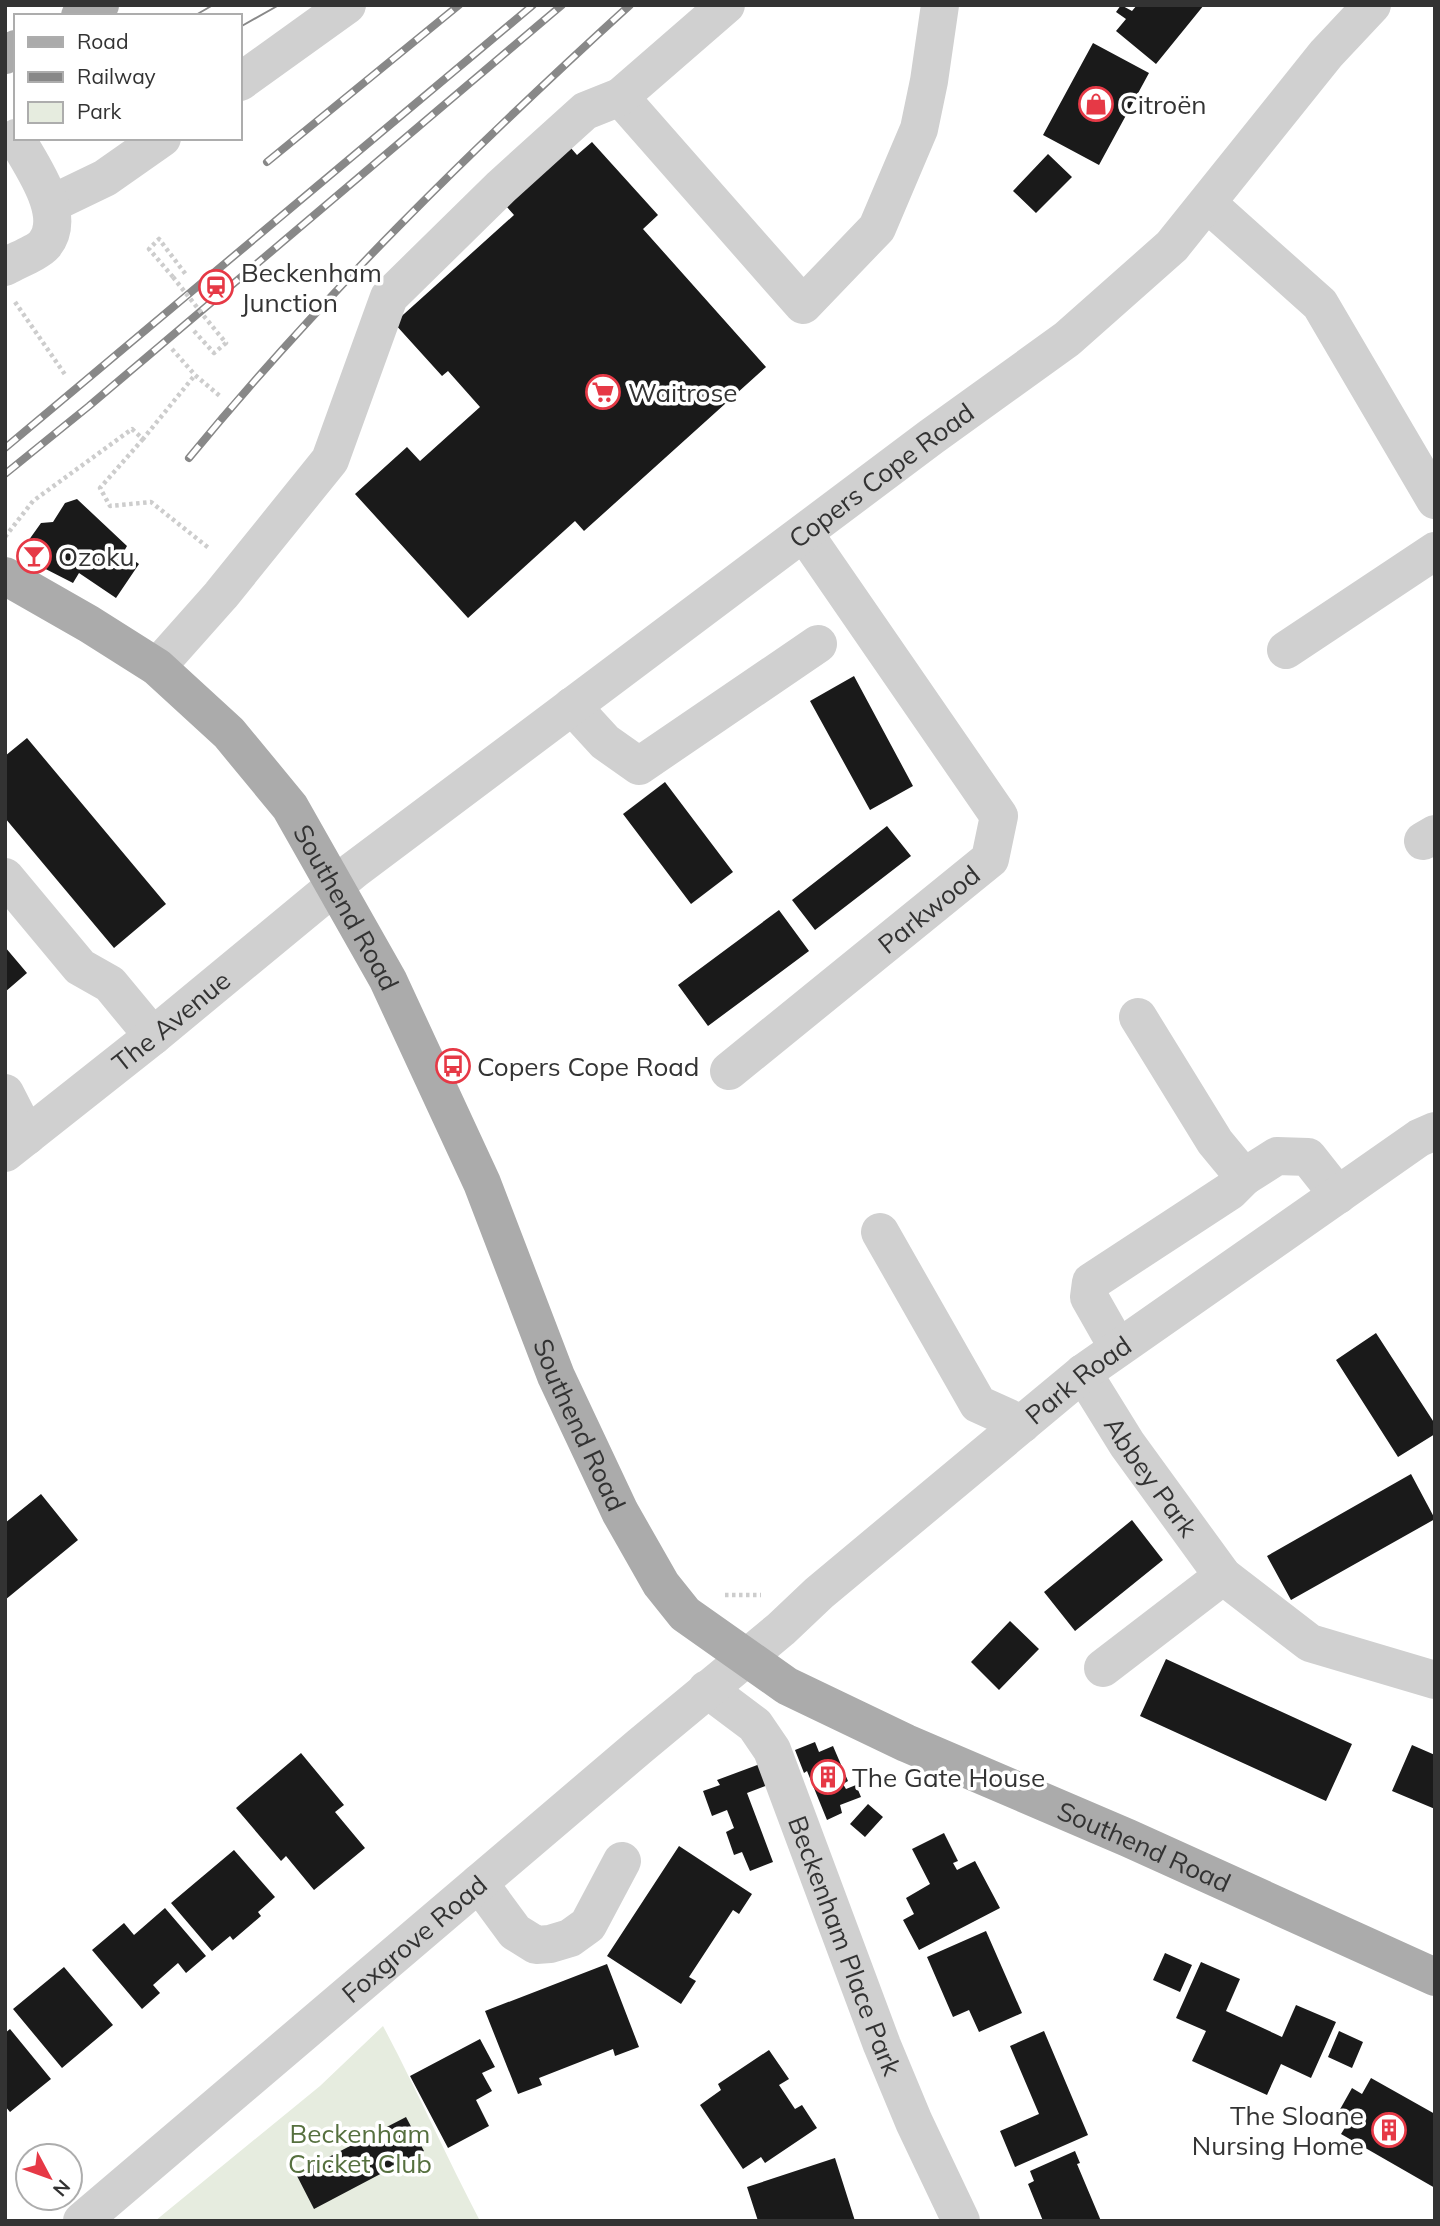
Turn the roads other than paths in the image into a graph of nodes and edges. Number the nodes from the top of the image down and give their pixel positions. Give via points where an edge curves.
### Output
1 (100, 5) edge
2 (347, 5) edge
3 (726, 5) edge
4 (940, 5) edge
5 (1372, 5) edge
6 (84, 14) edge
7 (242, 81) edge
8 (620, 97) junction
9 (5, 118) edge
10 (14, 134) edge
11 (17, 140) edge
12 (159, 140) edge
13 (51, 204) junction
14 (1208, 204) junction
15 (8, 281) edge
16 (1435, 500) edge
17 (804, 533) junction
18 (1435, 551) edge
19 (5, 576) edge
20 (818, 644) dead end
21 (1286, 650) dead end
22 (157, 667) junction
23 (572, 706) junction
24 (5, 877) edge
25 (334, 886) junction
26 (1138, 1017) dead end
27 (153, 1036) junction
28 (729, 1070) dead end
29 (5, 1093) edge
30 (1435, 1130) edge
31 (16, 1145) edge
32 (1244, 1177) junction
33 (1338, 1195) junction
34 (880, 1232) dead end
35 (1118, 1348) junction
36 (1083, 1373) junction
37 (1022, 1424) junction
38 (1223, 1576) junction
39 (745, 1658) junction
40 (1103, 1668) dead end
41 (1435, 1680) edge
42 (707, 1689) junction
43 (622, 1861) dead end
44 (479, 1884) junction
45 (1435, 1977) edge
46 (82, 2221) edge
47 (961, 2221) edge

1 - 6 main road
2 - 7 street
3 - 8 street
4 - 8 street via 919,129 877,228 803,305
5 - 14 street, Copers Cope Road via 1326,54
8 - 22 street via 585,111 389,297 330,460 221,596
9 - 10 street
11 - 13 street
12 - 13 street via 105,178
13 - 15 street via 53,226 44,245
14 - 16 street via 1320,304
14 - 17 street, Copers Cope Road via 1172,246 1067,339
17 - 23 street, Copers Cope Road
17 - 28 street, Parkwood via 999,816 990,859
18 - 21 street
19 - 22 main road, Southend Road
20 - 23 street via 639,766 605,742
22 - 25 main road, Southend Road via 229,733 281,796
23 - 25 street, Copers Cope Road
24 - 27 street via 80,967 110,984
25 - 27 street, The Avenue
25 - 39 main road, Southend Road via 388,980 482,1183 556,1376 620,1513 674,1601
26 - 32 street via 1215,1142
27 - 31 street, The Avenue
29 - 31 street
30 - 33 street, Park Road
32 - 33 street via 1277,1156 1308,1157
32 - 35 street via 1230,1191 1091,1282 1089,1297
33 - 35 street, Park Road
34 - 37 street via 978,1404
35 - 36 street, Park Road
36 - 37 street, Park Road
36 - 38 street, Abbey Park via 1127,1444
37 - 39 street, Park Road
38 - 40 street
38 - 41 street, Abbey Park via 1310,1643
39 - 42 street, Foxgrove Road
39 - 45 main road, Southend Road via 787,1686 906,1743
42 - 44 street, Foxgrove Road
42 - 47 street, Beckenham Place Park via 755,1725 772,1750 882,2045
43 - 44 street via 588,1926 550,1944 536,1945 515,1933
44 - 46 street, Foxgrove Road

